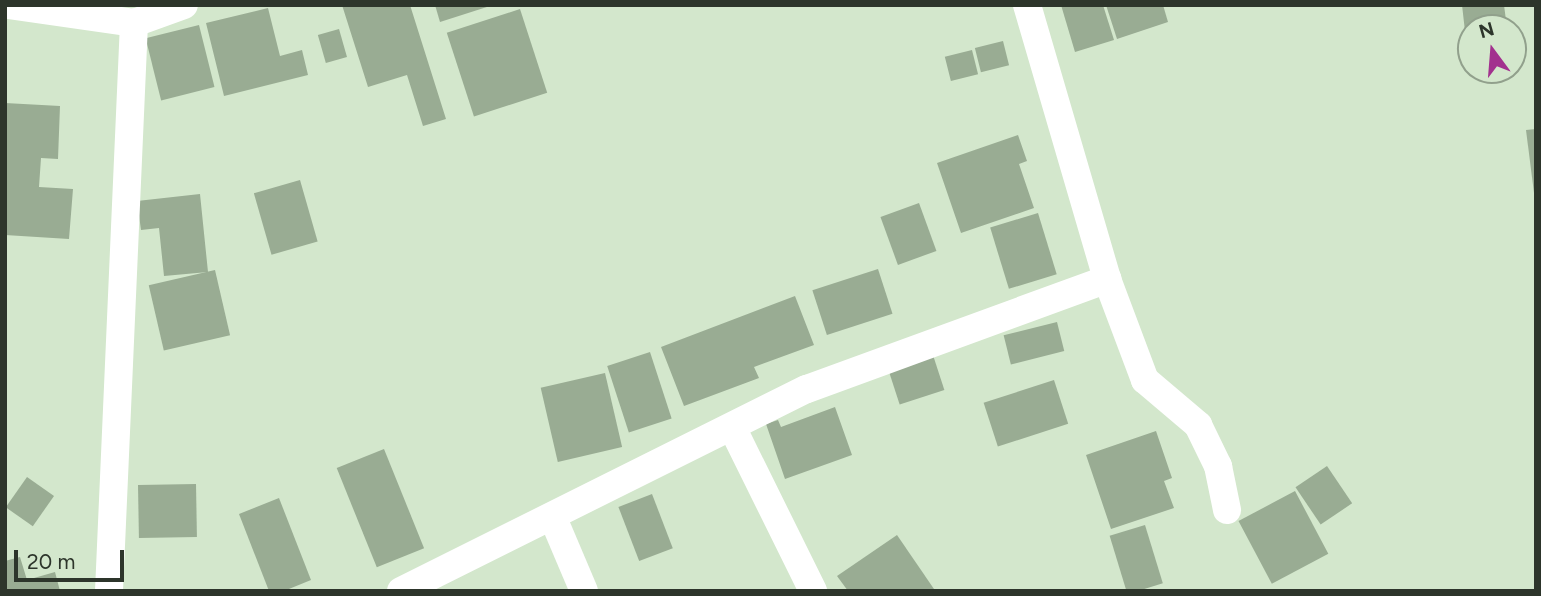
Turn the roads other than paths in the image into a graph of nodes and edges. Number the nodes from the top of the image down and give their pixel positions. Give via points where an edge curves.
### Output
1 (8, 5) edge
2 (184, 5) edge
3 (1027, 5) edge
4 (134, 23) junction
5 (1107, 279) junction
6 (732, 427) junction
7 (1227, 510) dead end
8 (553, 518) junction
9 (109, 591) edge
10 (401, 591) edge
11 (584, 591) edge
12 (813, 591) edge

1 - 4 street
2 - 4 street
3 - 5 street
4 - 9 street
5 - 6 street via 807,389
5 - 7 street via 1145,380 1198,425 1218,466
6 - 8 street
6 - 12 street
8 - 10 street
8 - 11 street

